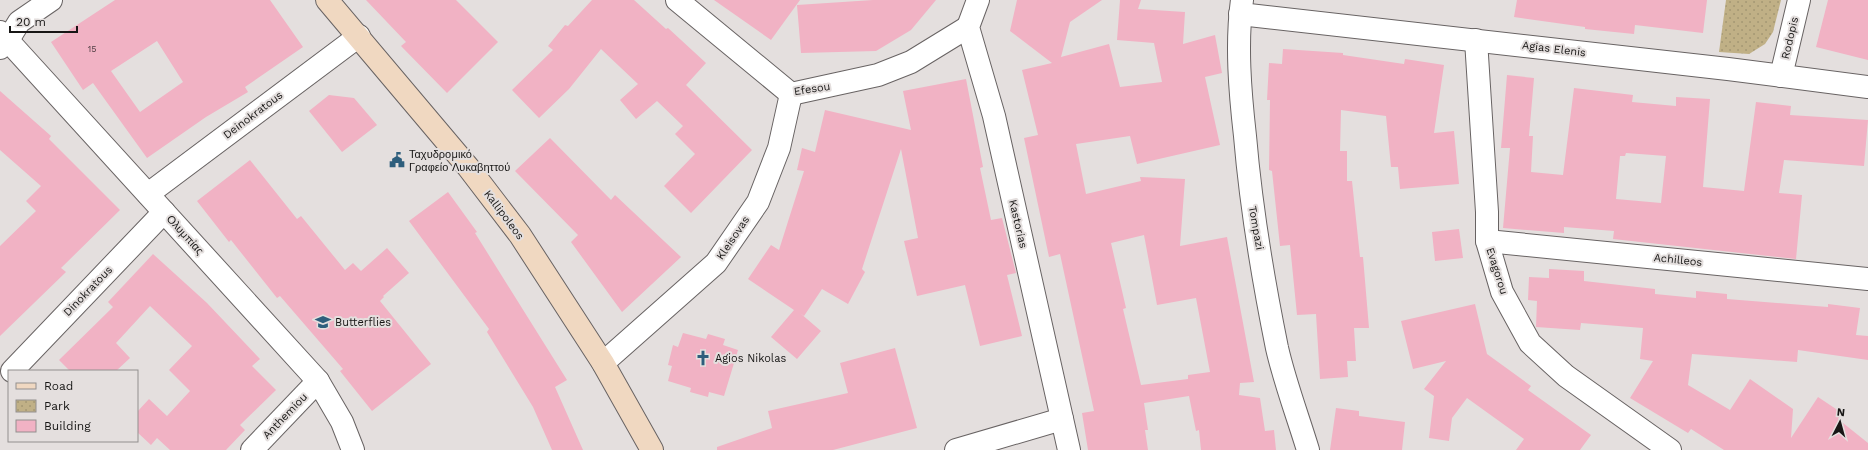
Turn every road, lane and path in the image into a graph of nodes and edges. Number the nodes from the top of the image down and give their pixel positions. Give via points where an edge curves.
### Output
1 (51, 0) edge
2 (327, 0) edge
3 (677, 0) edge
4 (978, 0) edge
5 (1799, 0) edge
6 (1241, 7) edge
7 (968, 27) junction
8 (358, 36) junction
9 (3, 40) edge
10 (1476, 40) junction
11 (1781, 76) junction
12 (1868, 88) edge
13 (791, 94) junction
14 (148, 194) junction
15 (164, 212) junction
16 (1487, 241) junction
17 (1868, 279) edge
18 (603, 363) junction
19 (13, 370) edge
20 (8, 375) edge
21 (318, 381) junction
22 (0, 383) edge
23 (1062, 419) junction
24 (252, 450) edge
25 (352, 450) edge
26 (652, 450) edge
27 (956, 450) edge
28 (1069, 450) edge
29 (1308, 450) edge
30 (1670, 450) edge

1 - 9 street via 19,22
2 - 8 main road, Kallipoleos
3 - 13 street, Efesou
4 - 7 street
5 - 11 street, Rodopis
6 - 10 street, Agias Elenis
6 - 29 street, Tompazi via 1242,111 1250,189 1278,350
7 - 13 street, Efesou via 910,62 878,75
7 - 23 street, Kastorias via 994,116
8 - 14 street, Deinokratous
8 - 18 main road, Kallipoleos via 468,167 520,235
9 - 14 street, Ολυμπίας
10 - 11 street, Agias Elenis
10 - 16 street, Evagorou
11 - 12 street, Agias Elenis
13 - 18 street, Kleisovas via 779,148 758,202 716,263
14 - 15 street, Ολυμπίας
15 - 19 street, Dinokratous
15 - 21 street, Ολυμπίας
16 - 17 street, Achilleos
16 - 30 street, Evagorou via 1502,292 1530,343 1566,376
18 - 26 main road, Kallipoleos
20 - 22 street
21 - 24 street, Anthemiou
21 - 25 street, Ολυμπίας via 342,422
23 - 27 street
23 - 28 street, Kastorias

